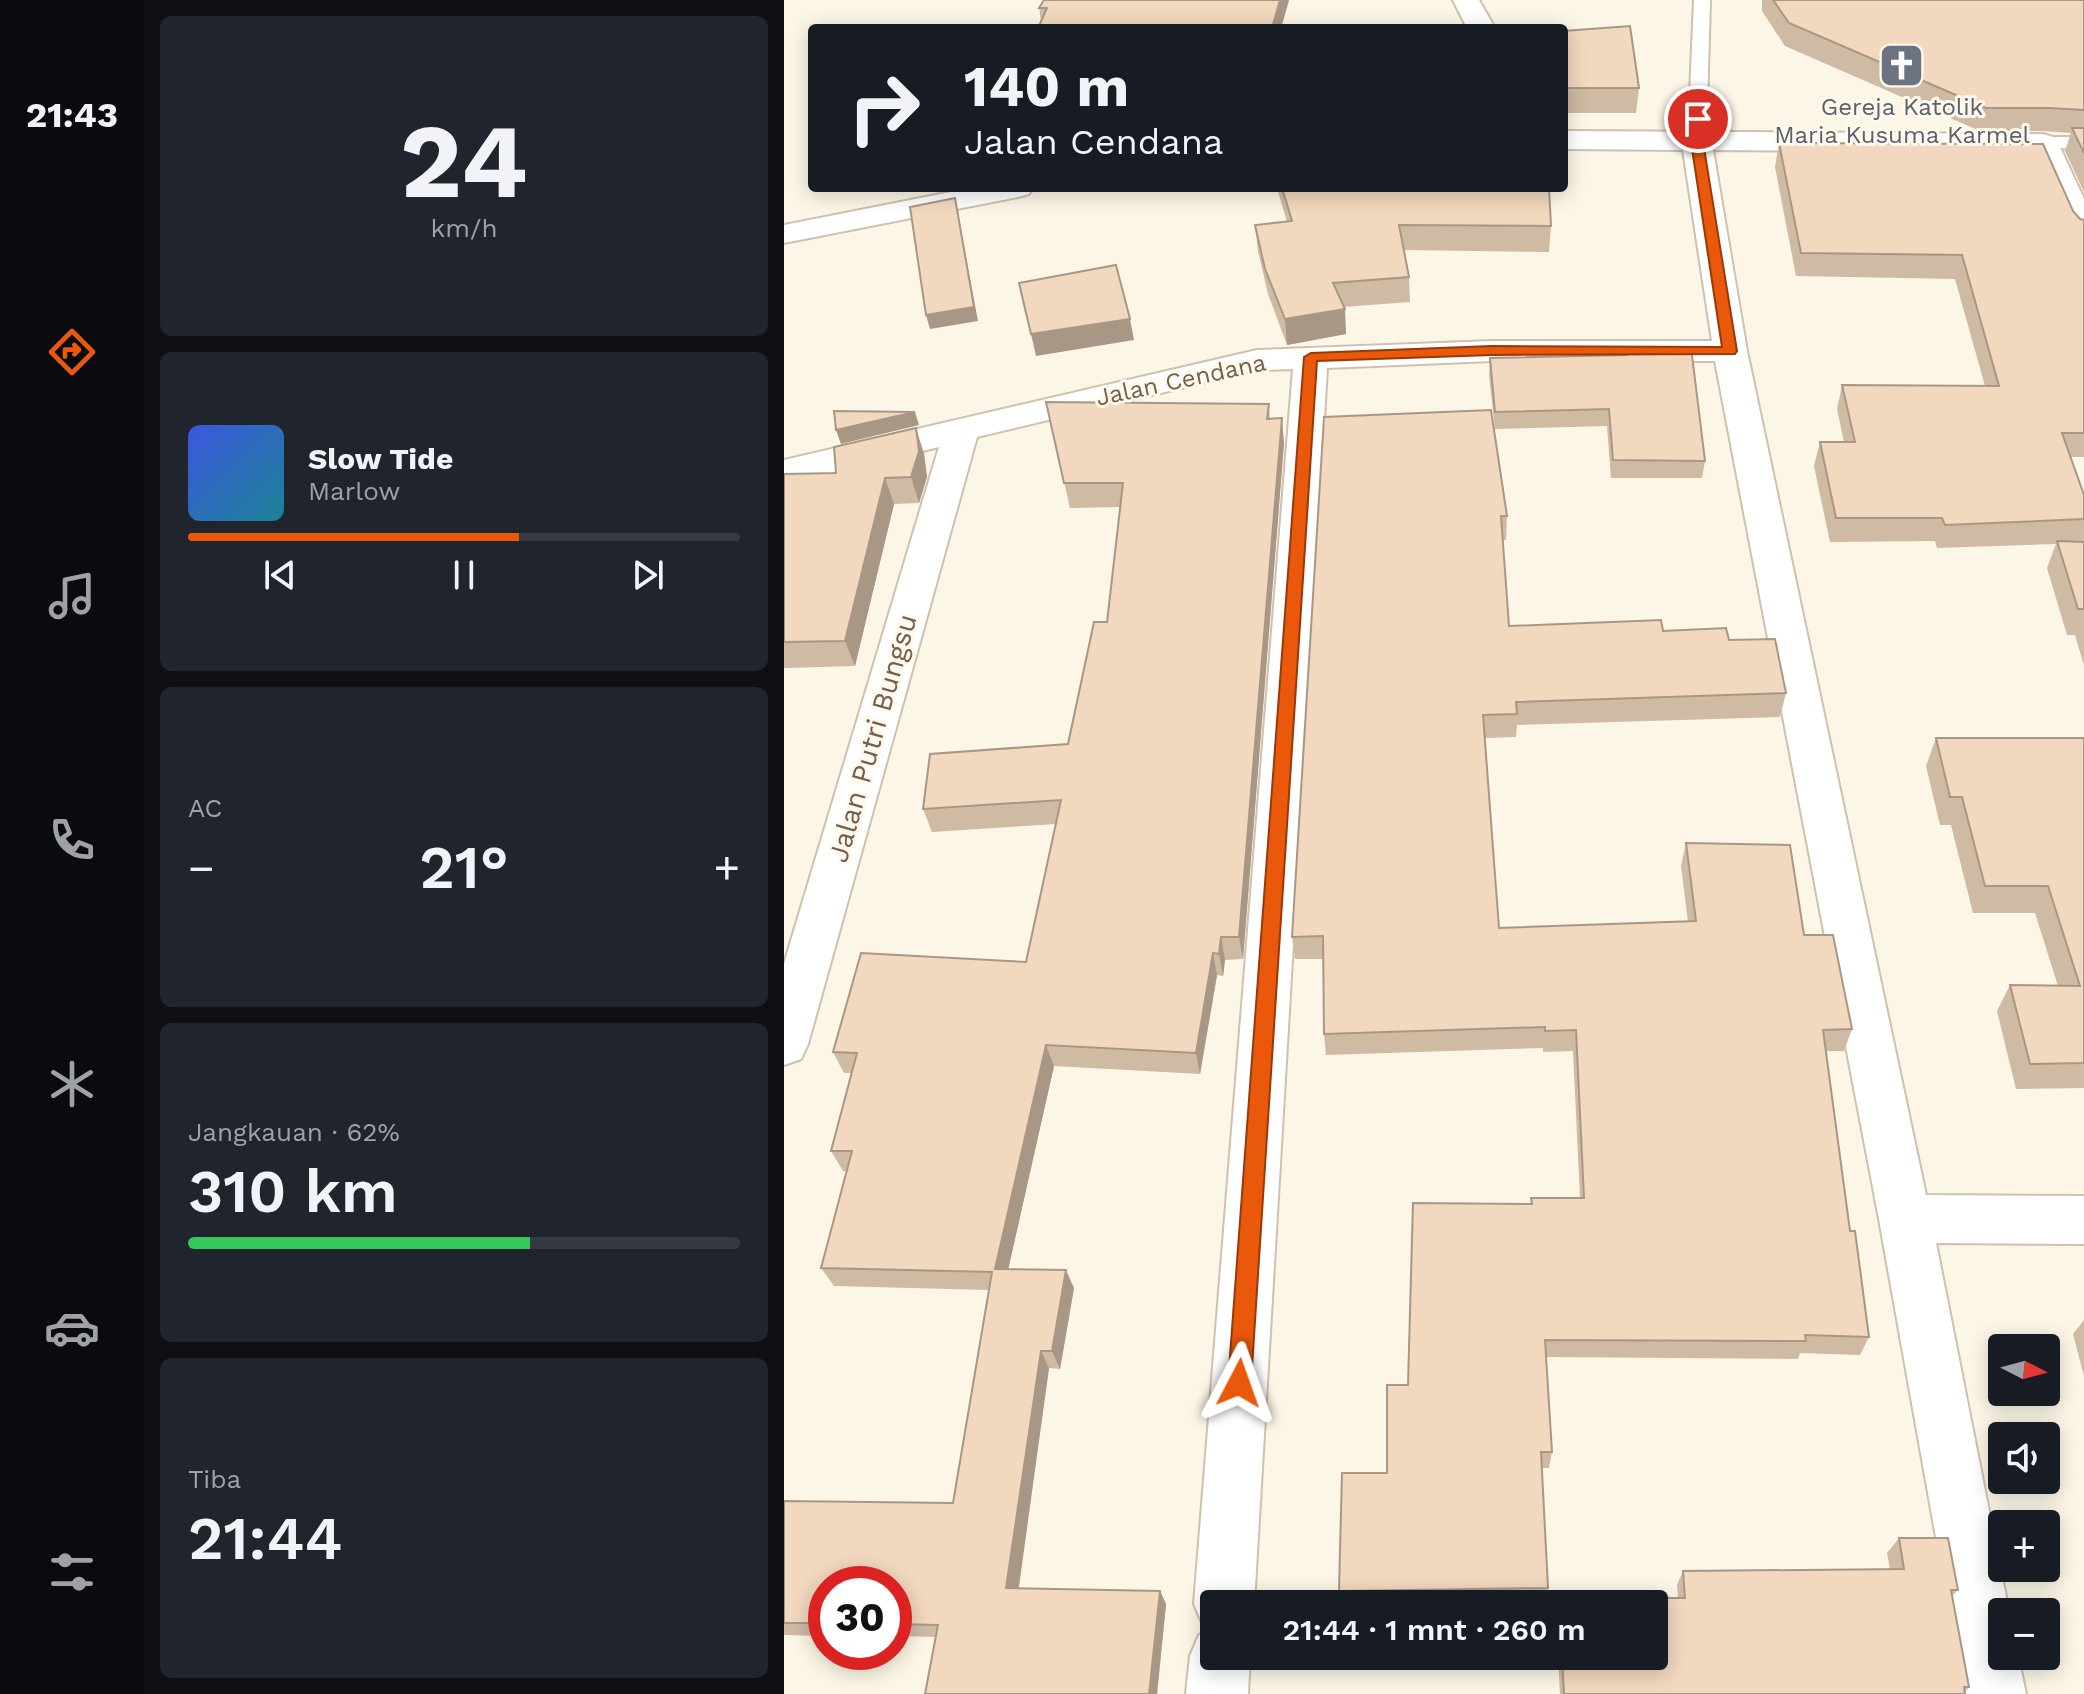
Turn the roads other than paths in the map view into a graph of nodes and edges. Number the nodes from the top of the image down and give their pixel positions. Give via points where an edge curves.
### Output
1 (1466, 0) edge
2 (1702, 0) edge
3 (1479, 24) edge
4 (1568, 140) edge
5 (1697, 142) junction
6 (2043, 143) junction
7 (2084, 143) edge
8 (998, 192) edge
9 (2084, 233) edge
10 (784, 234) edge
11 (1730, 351) junction
12 (1311, 357) junction
13 (961, 432) junction
14 (784, 472) edge
15 (784, 1044) edge
16 (1905, 1219) junction
17 (2084, 1220) edge
18 (1225, 1590) edge
19 (1219, 1670) edge
20 (1217, 1694) edge
21 (1995, 1694) edge

1 - 3 street
2 - 5 lane
4 - 5 street
5 - 6 street
5 - 11 street
6 - 7 lane
6 - 9 street
8 - 10 street
11 - 12 street, Jalan Cendana
11 - 16 street
12 - 13 street, Jalan Cendana via 1210,369
12 - 18 street
13 - 14 street, Jalan Cendana
13 - 15 street, Jalan Putri Bungsu
16 - 17 street
16 - 21 street
19 - 20 street

